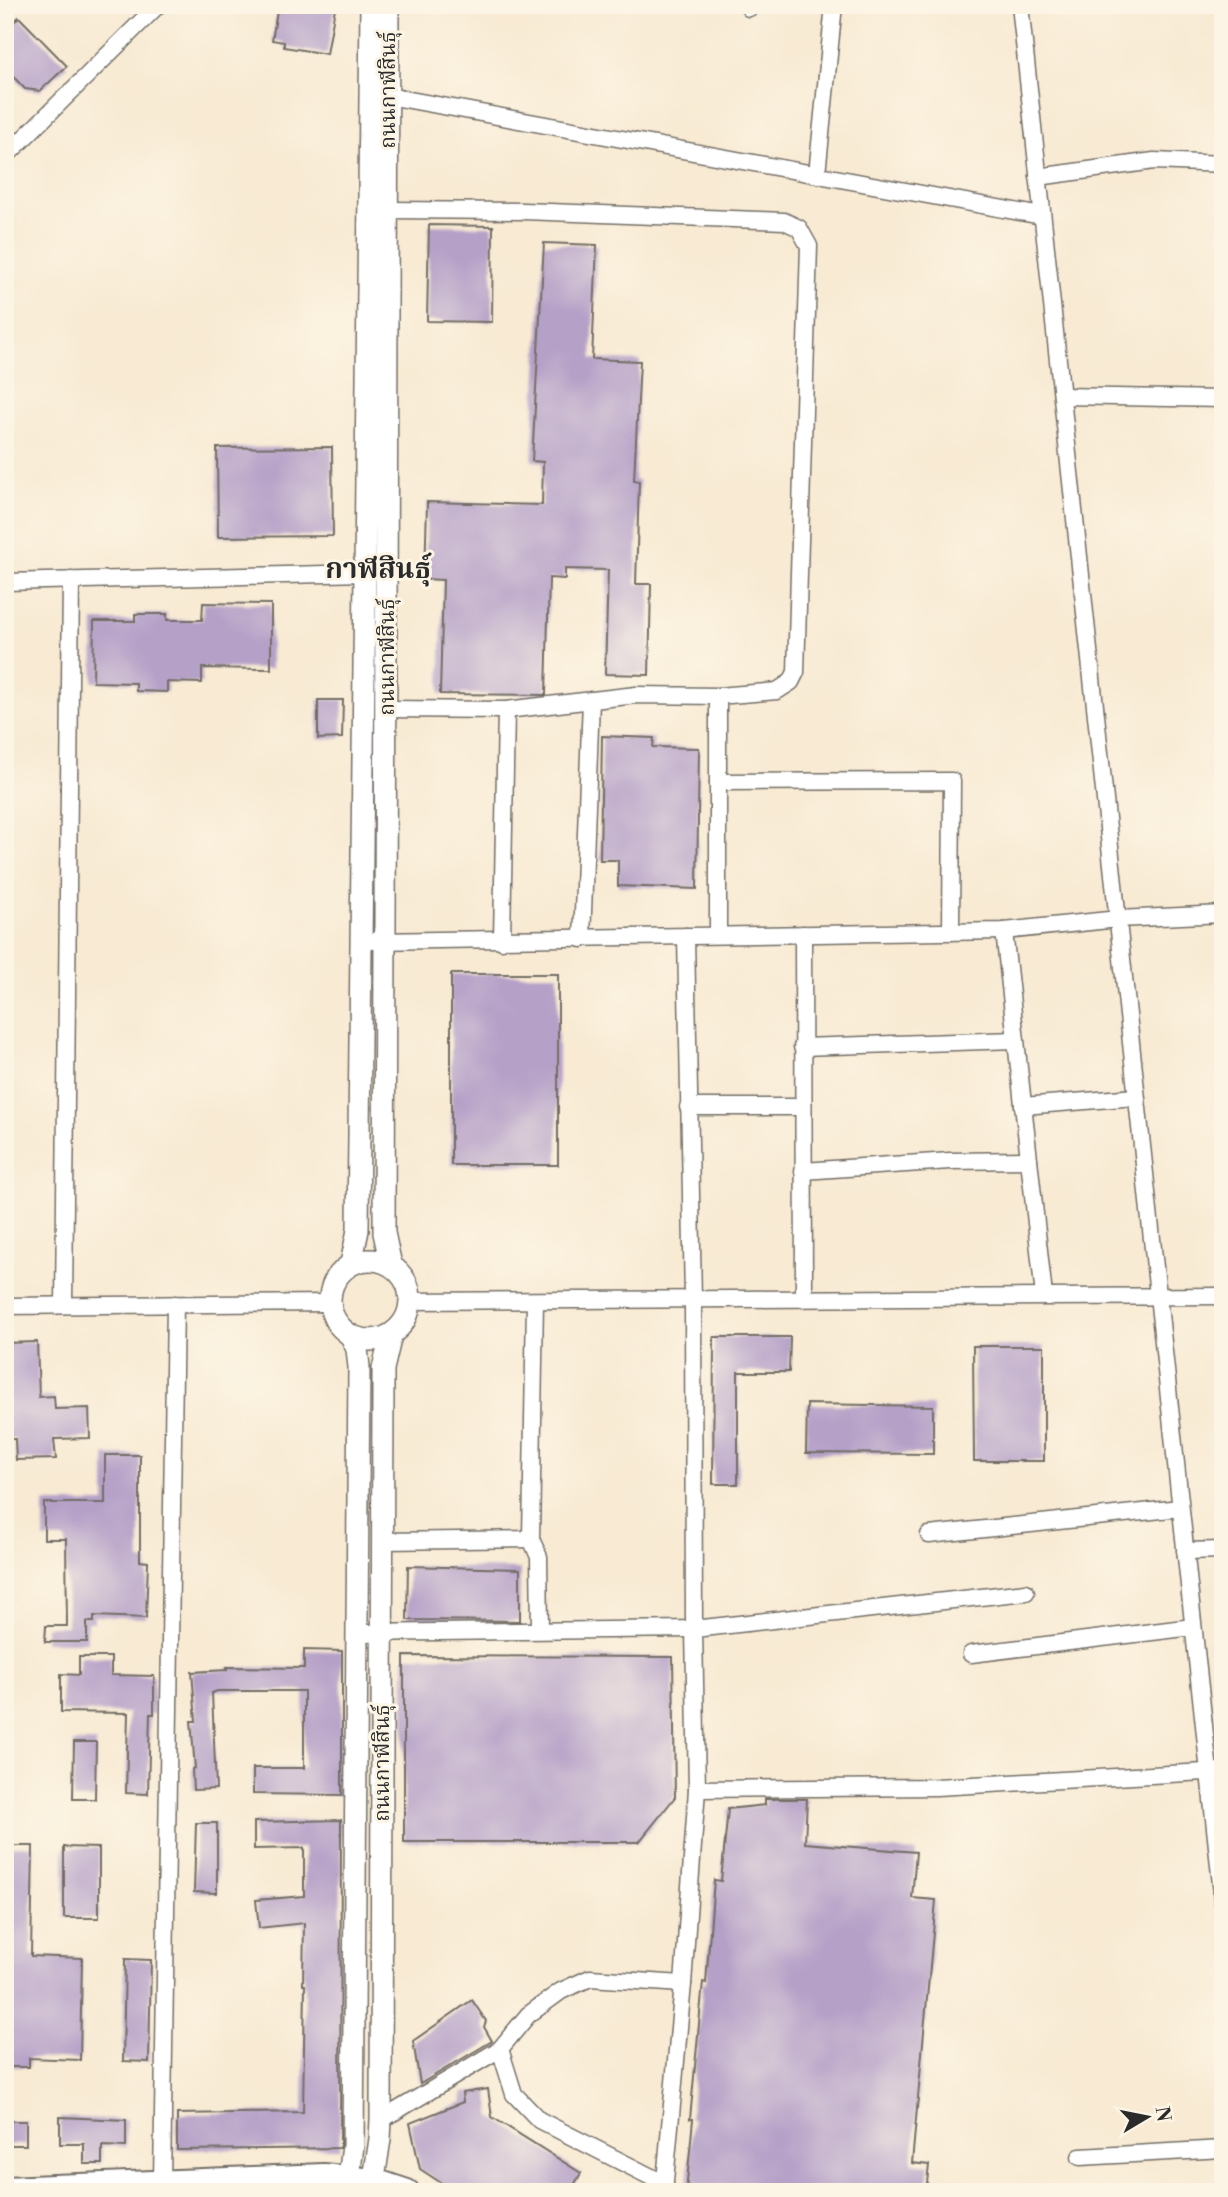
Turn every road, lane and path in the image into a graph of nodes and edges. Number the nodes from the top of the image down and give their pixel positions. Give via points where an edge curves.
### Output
1 (158, 5) edge
2 (371, 5) edge
3 (387, 5) edge
4 (834, 5) edge
5 (1020, 5) edge
6 (379, 96) junction
7 (5, 157) edge
8 (1223, 164) edge
9 (817, 174) junction
10 (1038, 177) junction
11 (387, 210) junction
12 (1042, 216) junction
13 (1062, 396) junction
14 (1223, 399) edge
15 (365, 573) junction
16 (71, 580) junction
17 (5, 582) edge
18 (718, 696) junction
19 (591, 700) junction
20 (387, 709) junction
21 (506, 710) junction
22 (718, 782) junction
23 (1223, 914) edge
24 (1118, 919) junction
25 (1004, 931) junction
26 (951, 932) junction
27 (803, 934) junction
28 (718, 935) junction
29 (686, 936) junction
30 (582, 939) junction
31 (361, 941) junction
32 (502, 941) junction
33 (385, 942) junction
34 (1016, 1040) junction
35 (802, 1046) junction
36 (1136, 1097) junction
37 (1023, 1106) junction
38 (688, 1107) junction
39 (803, 1107) junction
40 (1029, 1160) junction
41 (803, 1171) junction
42 (351, 1264) junction
43 (391, 1265) junction
44 (1044, 1296) junction
45 (1158, 1296) junction
46 (1223, 1296) edge
47 (804, 1297) junction
48 (693, 1299) junction
49 (410, 1300) junction
50 (535, 1301) junction
51 (330, 1303) junction
52 (175, 1304) junction
53 (64, 1305) junction
54 (5, 1306) edge
55 (391, 1335) junction
56 (351, 1336) junction
57 (1180, 1508) junction
58 (929, 1535) dead end
59 (531, 1539) junction
60 (382, 1541) junction
61 (1185, 1550) junction
62 (1223, 1550) edge
63 (1026, 1592) dead end
64 (1193, 1627) junction
65 (540, 1629) junction
66 (694, 1629) junction
67 (382, 1632) junction
68 (358, 1633) junction
69 (971, 1654) dead end
70 (1216, 1771) edge
71 (697, 1788) junction
72 (1222, 1894) edge
73 (683, 1984) junction
74 (500, 2049) junction
75 (381, 2120) junction
76 (1223, 2149) edge
77 (1080, 2157) dead end
78 (162, 2182) junction
79 (347, 2184) edge
80 (373, 2187) edge
81 (665, 2188) edge
82 (5, 2189) edge
83 (407, 2192) edge

1 - 7 street
2 - 6 main road, ถนนกาฬสินธุ์
3 - 6 main road, ถนนกาฬสินธุ์
4 - 9 street
5 - 10 street
6 - 9 street
6 - 11 main road, ถนนกาฬสินธุ์
6 - 15 main road, ถนนกาฬสินธุ์
8 - 10 street via 1154,161
9 - 12 street
10 - 12 street
11 - 18 street via 747,218 784,221 799,228 809,246 796,672 778,691
11 - 20 main road, ถนนกาฬสินธุ์
12 - 13 street
13 - 14 street
13 - 24 street
15 - 16 street
15 - 31 main road, ถนนกาฬสินธุ์
16 - 17 street
16 - 53 street
18 - 19 street via 636,695
18 - 22 street
19 - 21 street
19 - 30 street
20 - 21 street
20 - 33 main road, ถนนกาฬสินธุ์
21 - 32 street
22 - 26 street via 952,781
22 - 28 street
23 - 24 street
24 - 25 street
24 - 36 street
25 - 26 street
25 - 34 street
26 - 27 street
27 - 28 street
27 - 35 street
28 - 29 street
29 - 30 street
29 - 38 street
30 - 32 street
31 - 33 street
31 - 42 main road, ถนนกาฬสินธุ์ via 358,1230
32 - 33 street
33 - 43 main road, ถนนกาฬสินธุ์ via 384,1233
34 - 35 street
34 - 37 street
35 - 39 street
36 - 37 street
36 - 45 street
37 - 40 street
38 - 39 street
38 - 48 street
39 - 41 street
40 - 41 street
40 - 44 street
41 - 47 street
42 - 43 main road via 368,1259
42 - 51 main road via 336,1278
43 - 49 main road via 406,1282
44 - 45 street
44 - 47 street
45 - 46 street
45 - 57 street
47 - 48 street
48 - 50 street
48 - 66 street
49 - 50 street
49 - 55 main road via 408,1314
50 - 59 street
51 - 52 street
51 - 56 main road via 340,1328
52 - 53 street
52 - 78 street
53 - 54 street
55 - 56 main road via 378,1340
55 - 60 main road, ถนนกาฬสินธุ์ via 383,1369
56 - 68 main road, ถนนกาฬสินธุ์ via 359,1367
57 - 58 street
57 - 61 street
59 - 60 street
59 - 65 street via 539,1557
60 - 67 main road, ถนนกาฬสินธุ์
61 - 62 street
61 - 64 street
63 - 66 street
64 - 69 street
64 - 70 street
65 - 66 street
65 - 67 street
66 - 71 street
67 - 68 street
67 - 75 main road, ถนนกาฬสินธุ์
68 - 79 main road, ถนนกาฬสินธุ์ via 353,2146
70 - 71 street via 936,1787
70 - 72 street
71 - 73 street
73 - 74 street via 590,1978 561,1991 528,2015
73 - 81 street
74 - 75 street
74 - 81 street via 514,2094 539,2120
75 - 80 main road, ถนนกาฬสินธุ์
76 - 77 street
78 - 79 main road via 323,2176
78 - 82 main road
79 - 80 main road
80 - 83 main road

